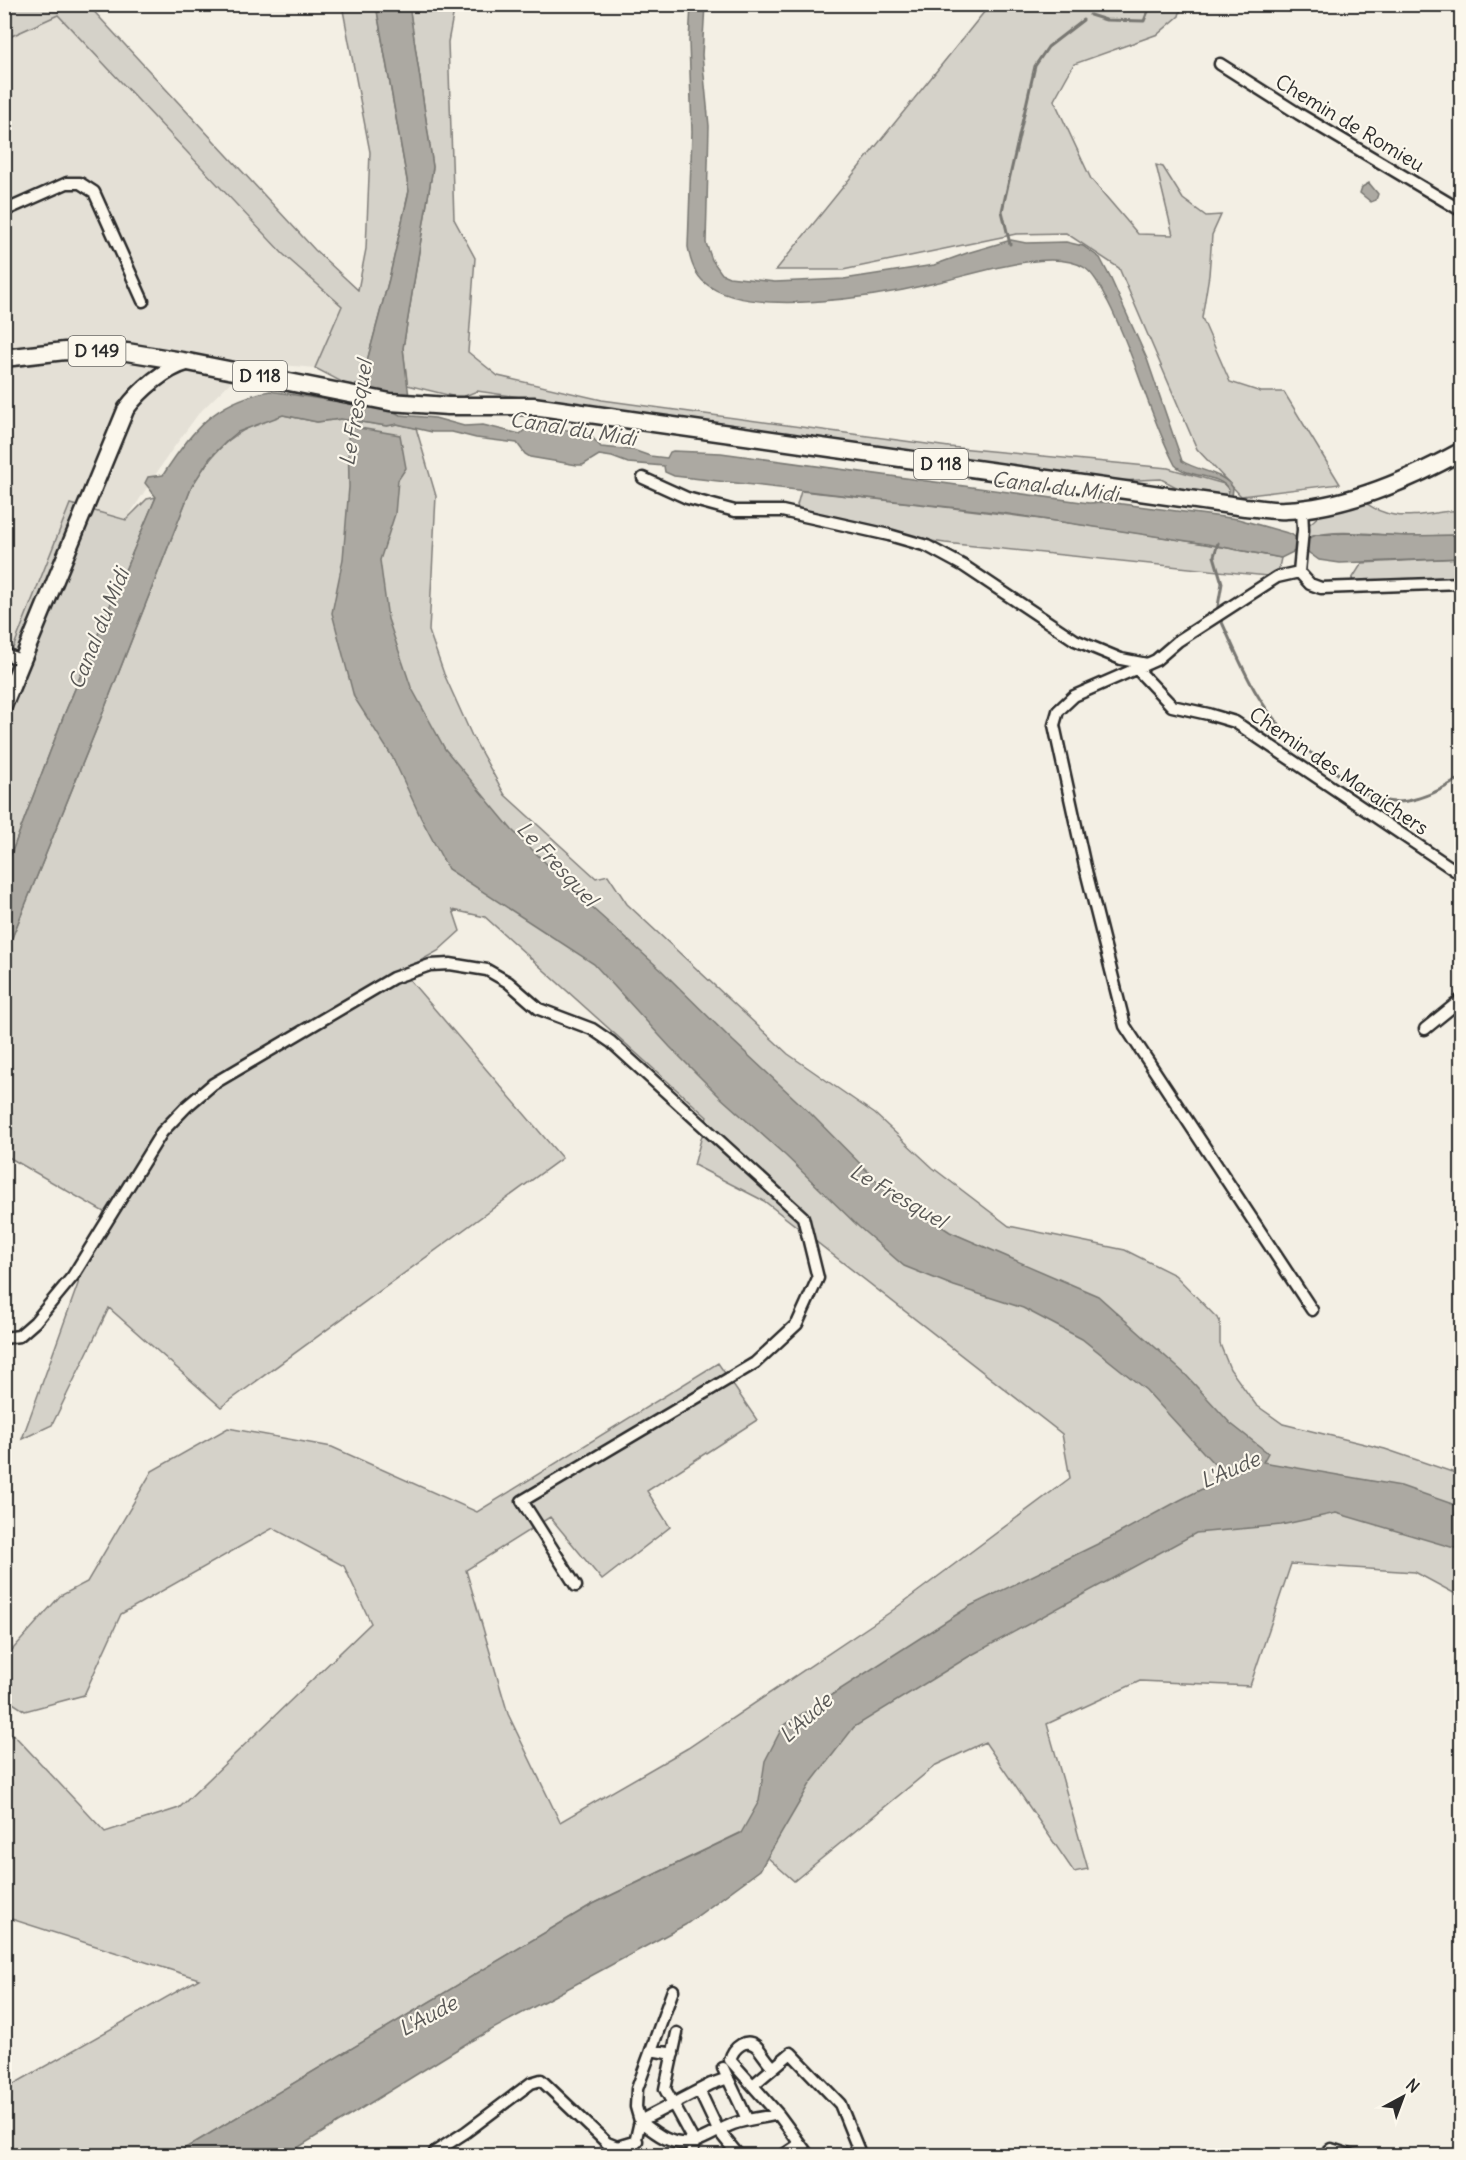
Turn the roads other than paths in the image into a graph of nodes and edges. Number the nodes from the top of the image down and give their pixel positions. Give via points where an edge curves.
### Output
1 (1220, 64) dead end
2 (4, 211) edge
3 (1461, 211) edge
4 (142, 301) dead end
5 (4, 358) edge
6 (188, 362) junction
7 (1461, 451) edge
8 (643, 478) dead end
9 (1302, 508) junction
10 (1299, 572) junction
11 (1461, 583) edge
12 (4, 653) edge
13 (22, 661) junction
14 (1142, 666) junction
15 (4, 705) edge
16 (1461, 875) edge
17 (1461, 999) edge
18 (1425, 1029) dead end
19 (1312, 1310) dead end
20 (4, 1338) edge
21 (576, 1586) dead end
22 (673, 1989) dead end
23 (677, 2033) dead end
24 (651, 2050) junction
25 (673, 2054) junction
26 (773, 2067) junction
27 (728, 2073) junction
28 (750, 2083) junction
29 (699, 2090) junction
30 (673, 2104) junction
31 (778, 2114) junction
32 (747, 2119) junction
33 (640, 2121) junction
34 (718, 2130) junction
35 (637, 2141) junction
36 (694, 2142) junction
37 (800, 2144) junction
38 (435, 2152) dead end
39 (632, 2156) edge
40 (692, 2156) edge
41 (739, 2156) edge
42 (782, 2156) edge
43 (809, 2156) edge
44 (861, 2156) edge
45 (1323, 2156) edge
46 (1353, 2156) edge

1 - 3 street, Chemin de Romieu
2 - 4 street via 68,183 80,183 93,192
5 - 6 main road, D 149 via 65,351 127,352
6 - 9 main road, D 118 via 409,405 533,406 1245,507
6 - 13 street via 140,391 126,409
7 - 9 main road, D 118 via 1426,471 1379,489
8 - 14 street via 687,498 735,511 782,512 927,546 1075,640
9 - 10 street
10 - 11 street via 1310,584 1321,588
10 - 14 street via 1277,578
12 - 13 street
13 - 15 street
14 - 16 street, Chemin des Maraichers via 1172,706 1235,722
14 - 19 street via 1074,696 1058,711 1054,725 1125,1026
17 - 18 street
20 - 21 street via 19,1336 35,1322 73,1276 162,1132 213,1084 393,978 430,964 486,970 508,981 538,1010 592,1029 610,1042 803,1217 818,1278 797,1324 755,1363 522,1501
22 - 24 street
23 - 25 street
24 - 25 street
24 - 33 street via 637,2089
25 - 30 street via 665,2088
26 - 27 street via 757,2046 749,2042 732,2052
26 - 28 street
26 - 44 street via 790,2053 840,2104
27 - 28 street
27 - 28 street
27 - 29 street
27 - 32 street
28 - 31 street
29 - 30 street
29 - 34 street
30 - 33 street
30 - 36 street
31 - 32 street
31 - 37 street
32 - 34 street
33 - 35 street
33 - 36 street via 658,2136 676,2143
34 - 36 street
34 - 41 street
35 - 38 street via 617,2146 607,2143 541,2080 531,2083
35 - 39 street
36 - 40 street
37 - 42 street
37 - 43 street
45 - 46 street via 1331,2149

